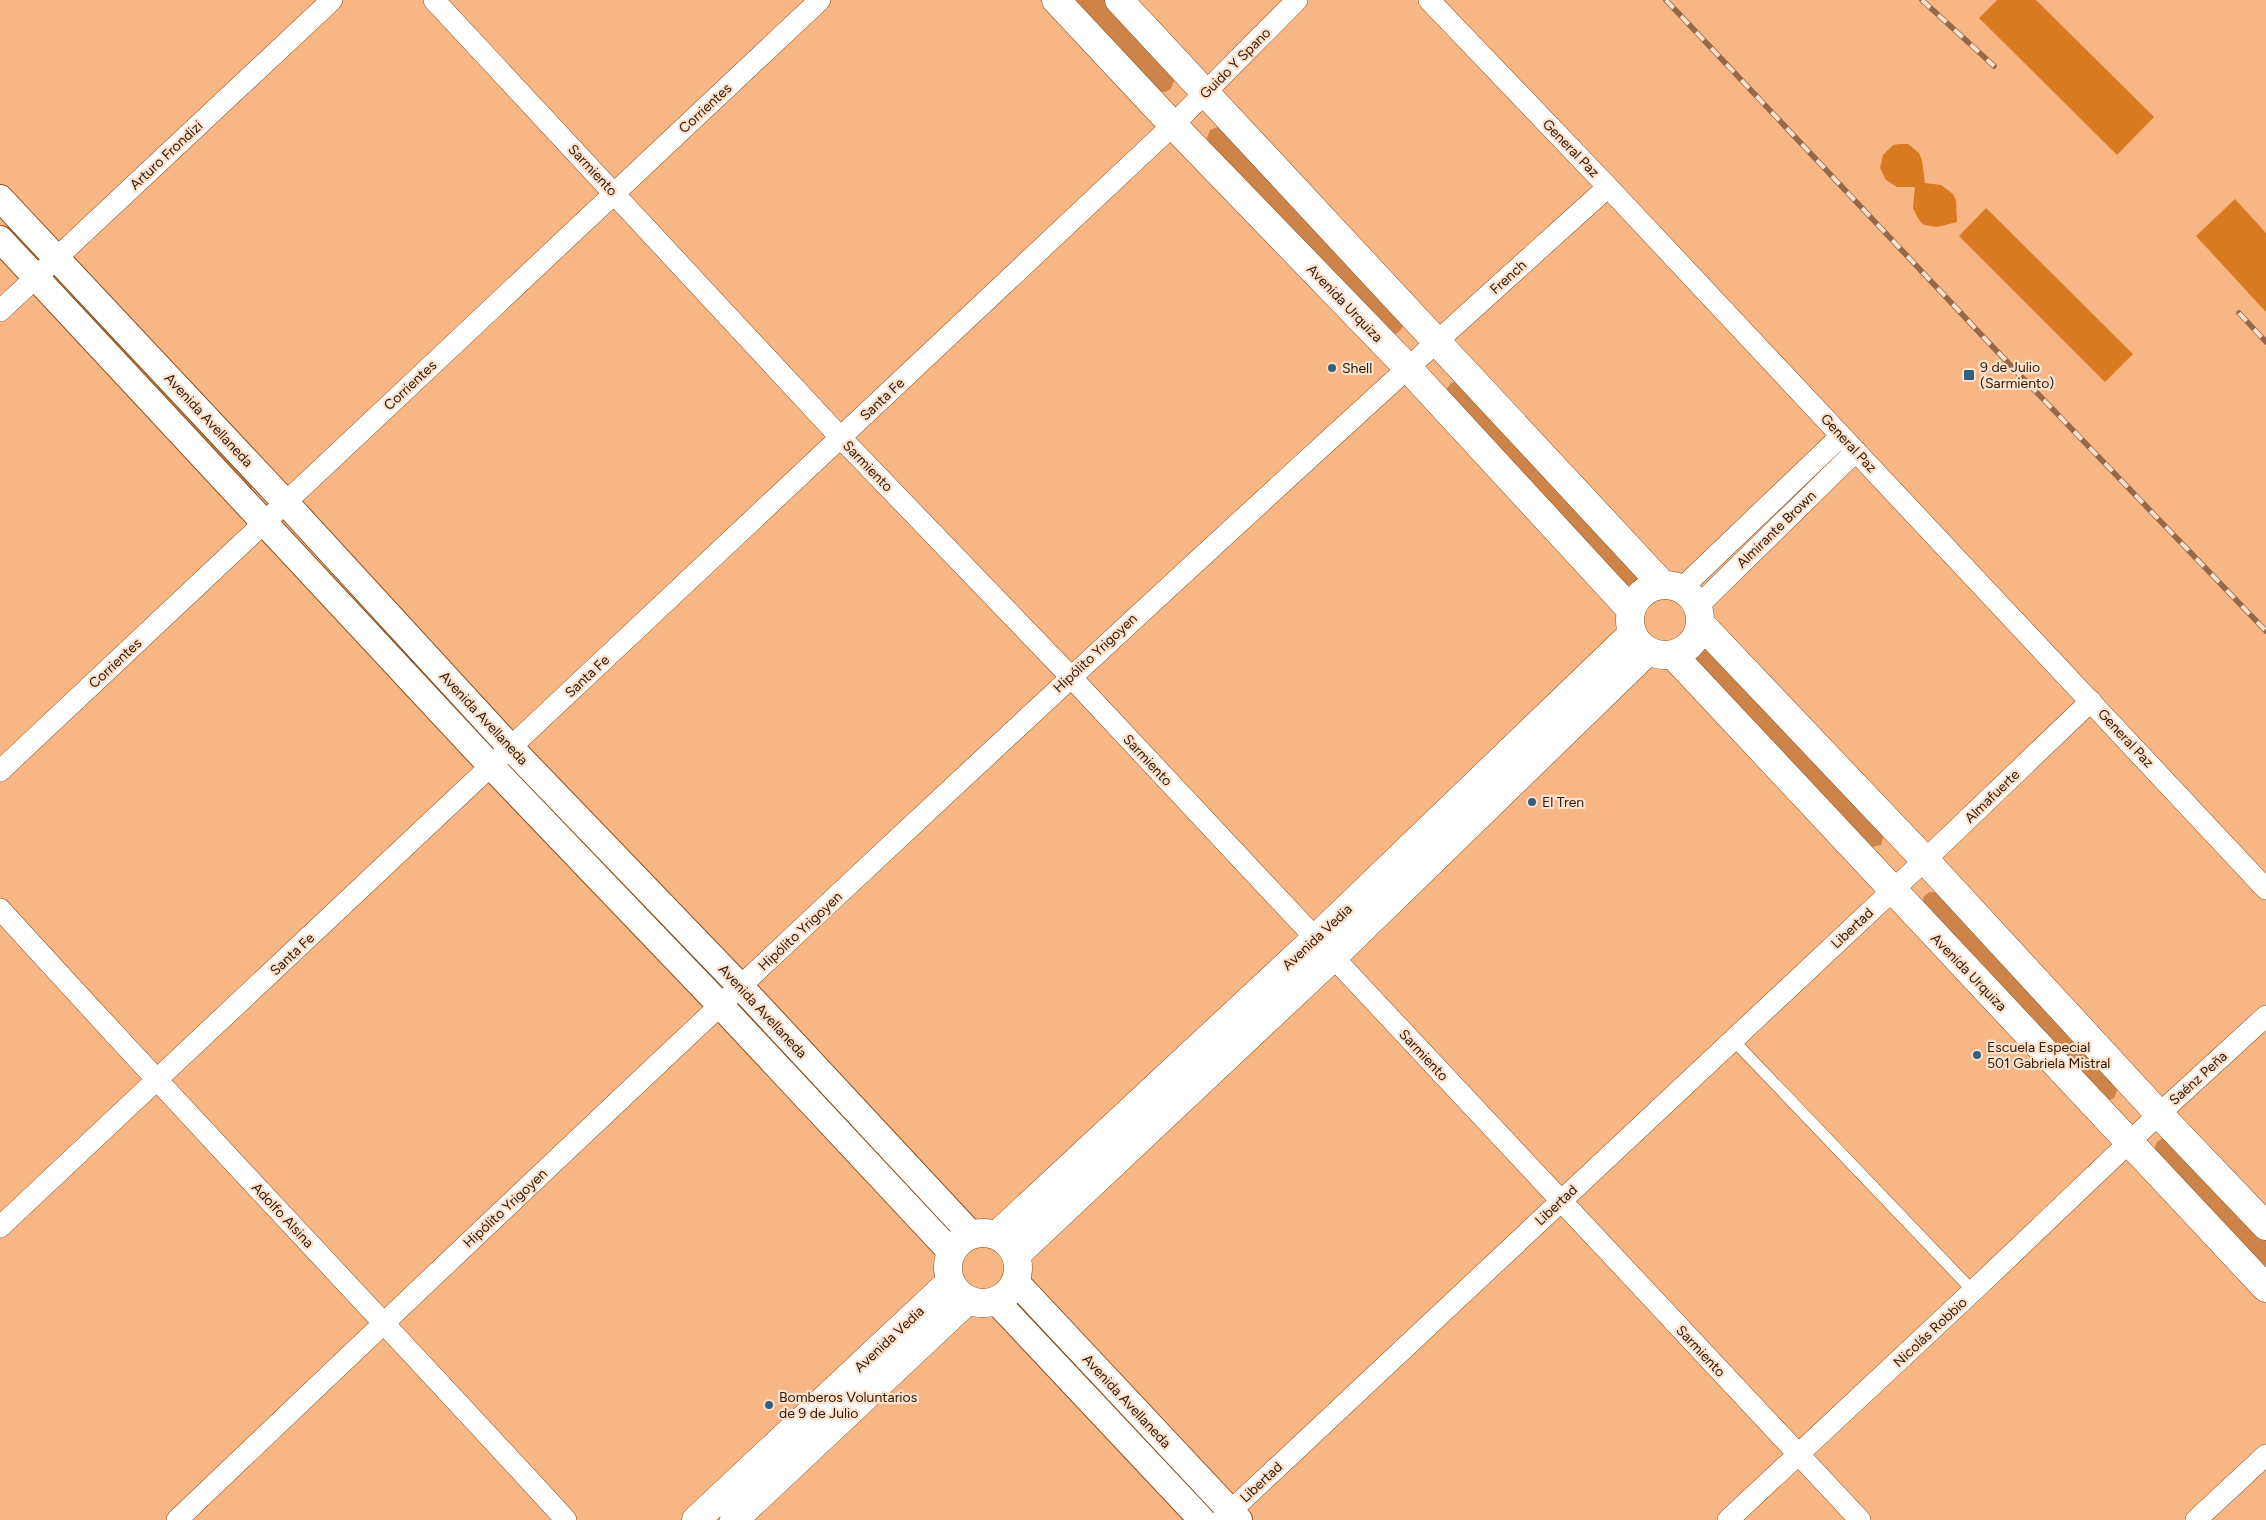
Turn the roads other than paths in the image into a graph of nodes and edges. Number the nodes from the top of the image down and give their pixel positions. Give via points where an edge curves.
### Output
1 (332, 0) edge
2 (434, 0) edge
3 (820, 0) edge
4 (1056, 0) edge
5 (1119, 0) edge
6 (1297, 0) edge
7 (1429, 0) edge
8 (1205, 93) junction
9 (1173, 125) junction
10 (1608, 186) junction
11 (615, 193) junction
12 (0, 198) edge
13 (0, 239) edge
14 (56, 258) junction
15 (36, 277) junction
16 (0, 311) edge
17 (1436, 341) junction
18 (1407, 367) junction
19 (1841, 436) junction
20 (841, 438) junction
21 (1856, 451) junction
22 (286, 503) junction
23 (265, 522) junction
24 (1685, 601) junction
25 (1646, 638) junction
26 (1070, 676) junction
27 (2092, 702) junction
28 (511, 748) junction
29 (491, 766) junction
30 (0, 771) edge
31 (1925, 860) junction
32 (2266, 889) edge
33 (1892, 890) junction
34 (0, 909) edge
35 (1324, 948) junction
36 (741, 987) junction
37 (721, 1006) junction
38 (2266, 1016) edge
39 (1733, 1040) junction
40 (156, 1081) junction
41 (2159, 1114) junction
42 (2130, 1141) junction
43 (1561, 1201) junction
44 (2266, 1226) edge
45 (0, 1227) edge
46 (984, 1235) junction
47 (951, 1252) junction
48 (1016, 1268) junction
49 (2266, 1288) edge
50 (959, 1291) junction
51 (1973, 1292) junction
52 (996, 1301) junction
53 (384, 1322) junction
54 (800, 1440) junction
55 (1798, 1454) junction
56 (2266, 1455) edge
57 (1230, 1517) edge
58 (177, 1520) edge
59 (566, 1520) edge
60 (696, 1520) edge
61 (734, 1520) edge
62 (1202, 1520) edge
63 (1728, 1520) edge
64 (1860, 1520) edge
65 (2196, 1520) edge

1 - 14 street, Arturo Frondizi
2 - 11 street, Sarmiento
3 - 11 street, Corrientes
4 - 9 main road, Avenida Urquiza
5 - 8 main road
6 - 8 street, Guido Y Spano
7 - 10 street, General Paz
8 - 9 street, Guido Y Spano
8 - 17 main road
9 - 18 main road, Avenida Urquiza
9 - 20 street, Santa Fe
10 - 17 street, French
10 - 19 street, General Paz
11 - 20 street, Sarmiento
11 - 22 street, Corrientes
12 - 14 street, Avenida Avellaneda
13 - 15 street, Avenida Avellaneda
14 - 15 street, Arturo Frondizi
14 - 22 street, Avenida Avellaneda
15 - 16 street, Arturo Frondizi
15 - 23 street, Avenida Avellaneda
17 - 18 street, French
17 - 24 main road
18 - 25 main road, Avenida Urquiza
18 - 26 street, Hipólito Yrigoyen
19 - 21 street, General Paz
19 - 24 street, Almirante Brown
20 - 26 street, Sarmiento
20 - 28 street, Santa Fe
21 - 24 street, Almirante Brown
21 - 27 street, General Paz
22 - 23 street, Corrientes
22 - 28 street, Avenida Avellaneda
23 - 29 street, Avenida Avellaneda
23 - 30 street, Corrientes
24 - 25 main road via 1694,641 1686,649
24 - 25 main road via 1652,587 1642,593 1635,602
24 - 31 main road
25 - 33 main road, Avenida Urquiza
25 - 35 main road, Avenida Vedia
26 - 35 street, Sarmiento
26 - 36 street, Hipólito Yrigoyen
27 - 31 street, Almafuerte
27 - 32 street, General Paz
28 - 29 street, Santa Fe
28 - 36 street, Avenida Avellaneda
29 - 37 street, Avenida Avellaneda
29 - 40 street, Santa Fe
31 - 33 street, Almafuerte
31 - 41 main road
33 - 39 street, Libertad
33 - 42 main road, Avenida Urquiza
34 - 40 street, Adolfo Alsina
35 - 43 street, Sarmiento
35 - 46 main road, Avenida Vedia
35 - 48 main road, Avenida Vedia
36 - 37 street, Hipólito Yrigoyen
36 - 46 street, Avenida Avellaneda
37 - 47 street, Avenida Avellaneda
37 - 53 street, Hipólito Yrigoyen
38 - 41 street, Saénz Peña
39 - 43 street, Libertad
39 - 51 lane
40 - 45 street, Santa Fe
40 - 53 street, Adolfo Alsina
41 - 42 street, Saénz Peña
41 - 44 main road
42 - 49 main road, Avenida Urquiza
42 - 51 street, Nicolás Robbio
43 - 55 street, Sarmiento
43 - 57 street, Libertad
46 - 47 main road via 956,1244
46 - 48 main road via 1012,1247
47 - 50 main road via 947,1267
48 - 52 main road via 1004,1296
48 - 57 street, Avenida Avellaneda
50 - 52 main road via 977,1303
50 - 54 main road, Avenida Vedia
51 - 55 street, Nicolás Robbio
52 - 62 street, Avenida Avellaneda
53 - 58 street, Hipólito Yrigoyen
53 - 59 street, Adolfo Alsina
54 - 60 main road, Avenida Vedia
54 - 61 main road, Avenida Vedia
55 - 63 street, Nicolás Robbio
55 - 64 street, Sarmiento
56 - 65 street

